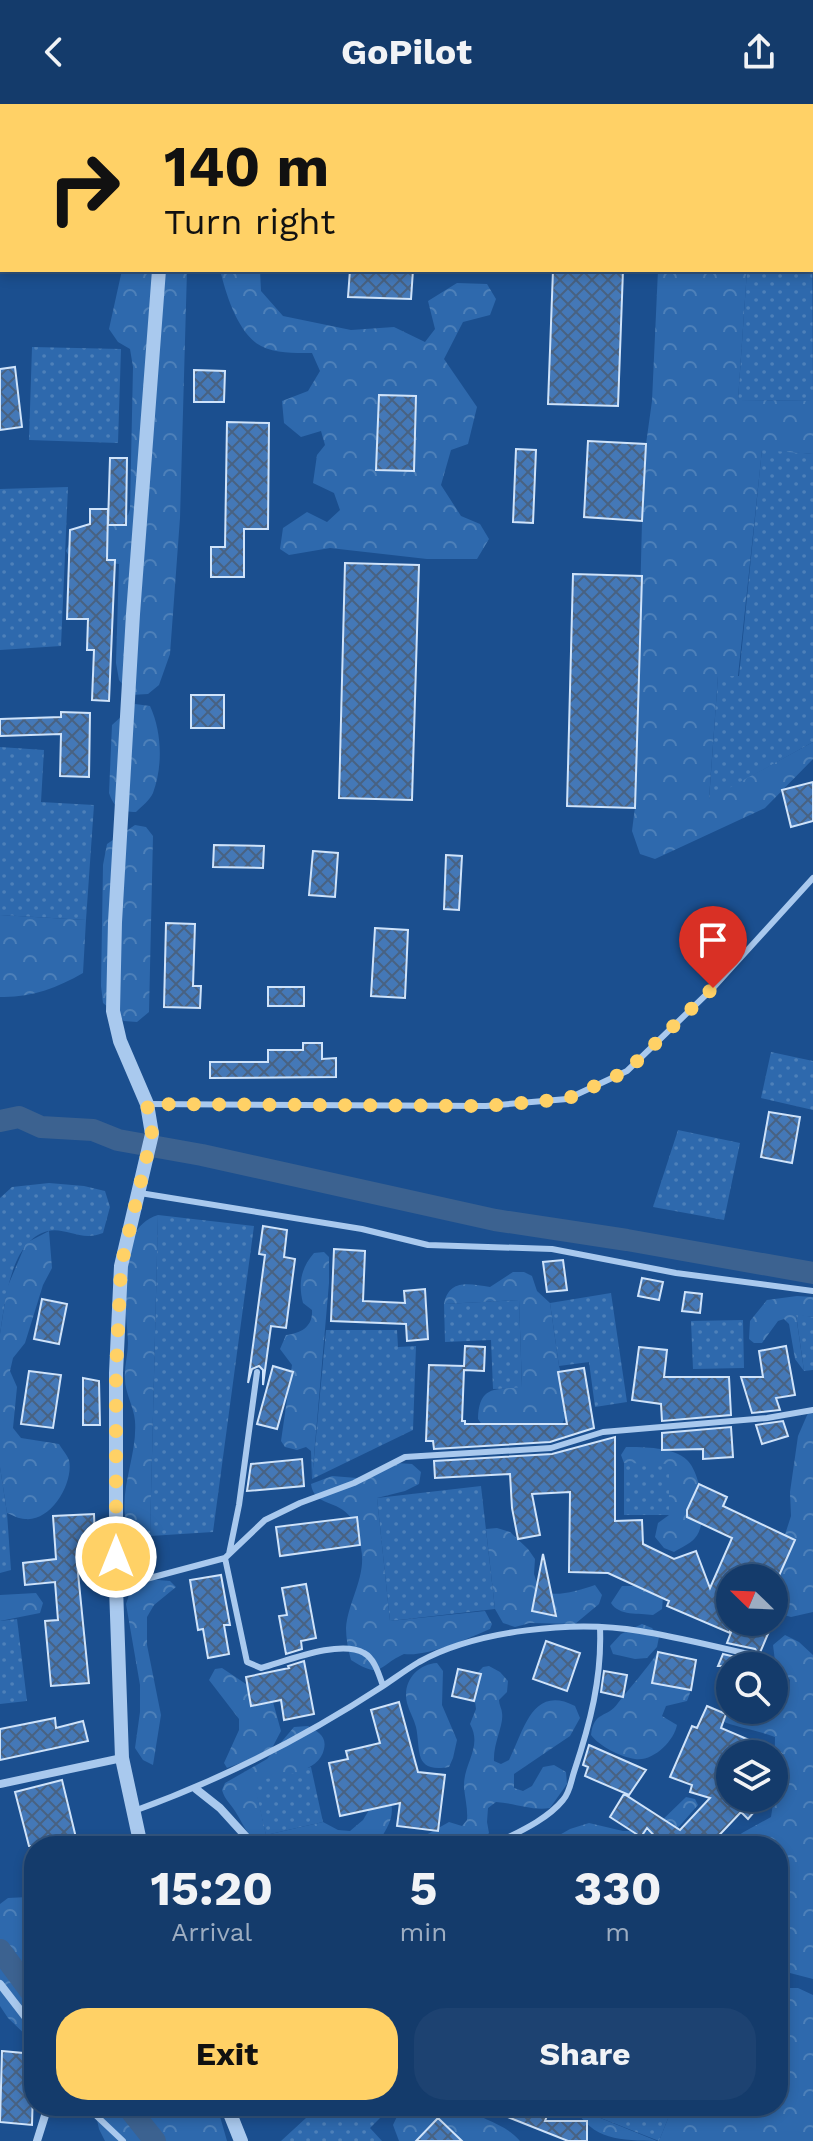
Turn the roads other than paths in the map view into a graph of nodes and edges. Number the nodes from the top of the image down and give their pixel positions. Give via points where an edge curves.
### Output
1 (159, 272) edge
2 (813, 878) edge
3 (147, 1104) junction
4 (140, 1193) junction
5 (813, 1291) edge
6 (257, 1372) dead end
7 (813, 1410) edge
8 (227, 1556) junction
9 (116, 1587) junction
10 (600, 1628) junction
11 (739, 1652) edge
12 (383, 1686) junction
13 (122, 1758) junction
14 (0, 1784) edge
15 (196, 1789) junction
16 (132, 1812) junction
17 (138, 1836) edge
18 (245, 1836) edge
19 (510, 1836) edge
20 (0, 1984) edge
21 (24, 2015) edge
22 (45, 2116) edge
23 (97, 2116) edge
24 (231, 2116) edge
25 (37, 2141) edge
26 (123, 2141) edge
27 (241, 2141) edge

1 - 3 street via 131,645 113,1011
2 - 3 lane via 713,988 627,1071 567,1099 486,1106
3 - 4 street via 152,1134
4 - 5 lane via 362,1229 428,1245 552,1249
4 - 9 street via 121,1266
6 - 8 lane
7 - 8 lane via 603,1432 551,1448 405,1457 265,1520
8 - 9 lane
8 - 12 lane via 247,1662 261,1668 342,1647 372,1660
9 - 13 street
10 - 11 lane via 638,1630
10 - 12 lane via 487,1636 420,1661
10 - 19 lane via 601,1662 589,1726 569,1790 563,1801
12 - 15 lane via 322,1726
13 - 14 street
13 - 16 street
15 - 16 lane
15 - 18 street
16 - 17 street
20 - 21 street
22 - 25 street
23 - 26 lane
24 - 27 street

